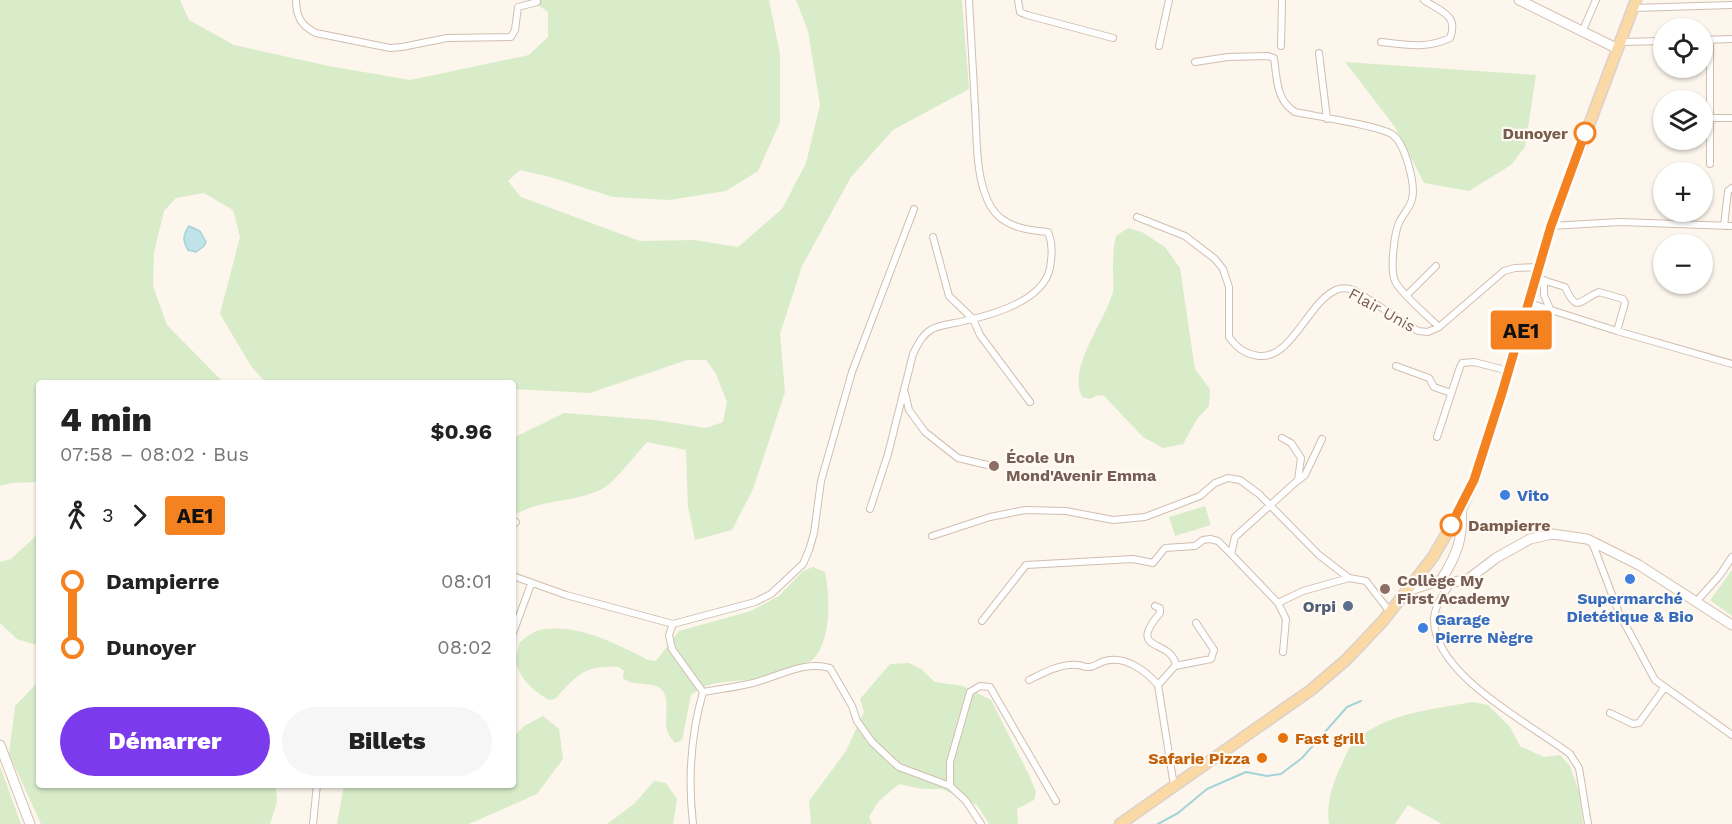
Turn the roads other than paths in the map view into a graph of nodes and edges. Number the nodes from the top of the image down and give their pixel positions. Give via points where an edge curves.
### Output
1 (296, 0) edge
2 (969, 0) edge
3 (1018, 0) edge
4 (1169, 0) edge
5 (1282, 0) edge
6 (1424, 0) edge
7 (1519, 0) edge
8 (1596, 0) edge
9 (1659, 0) edge
10 (537, 2) dead end
11 (1729, 3) edge
12 (1635, 4) edge
13 (1656, 8) junction
14 (1582, 32) junction
15 (1113, 38) dead end
16 (1732, 39) edge
17 (1713, 40) edge
18 (1381, 42) dead end
19 (1653, 42) edge
20 (1620, 45) junction
21 (1159, 46) dead end
22 (1281, 46) dead end
23 (1319, 53) dead end
24 (1195, 62) dead end
25 (1713, 118) edge
26 (1732, 118) edge
27 (1328, 119) junction
28 (1732, 188) edge
29 (914, 209) dead end
30 (1137, 217) dead end
31 (1551, 226) junction
32 (1724, 226) junction
33 (1732, 226) edge
34 (933, 237) dead end
35 (1436, 267) dead end
36 (1540, 275) junction
37 (1407, 296) junction
38 (1529, 303) junction
39 (1551, 310) junction
40 (973, 319) junction
41 (1439, 327) junction
42 (1617, 331) junction
43 (1732, 364) edge
44 (1396, 366) dead end
45 (1509, 371) junction
46 (904, 389) junction
47 (1451, 393) junction
48 (1030, 402) dead end
49 (1437, 437) dead end
50 (1282, 438) dead end
51 (1322, 439) dead end
52 (996, 466) dead end
53 (1298, 480) junction
54 (1268, 506) junction
55 (870, 509) dead end
56 (1461, 509) junction
57 (932, 536) dead end
58 (1592, 542) junction
59 (1231, 554) junction
60 (1732, 557) edge
61 (516, 577) edge
62 (1349, 578) junction
63 (1441, 580) junction
64 (1452, 582) junction
65 (531, 584) junction
66 (1407, 591) junction
67 (1696, 602) junction
68 (1278, 603) junction
69 (1155, 606) dead end
70 (1390, 612) junction
71 (982, 621) dead end
72 (1196, 623) dead end
73 (673, 624) junction
74 (516, 625) edge
75 (1732, 625) edge
76 (1283, 652) dead end
77 (1176, 665) junction
78 (1029, 680) dead end
79 (1158, 685) junction
80 (1665, 687) junction
81 (703, 692) junction
82 (1610, 713) dead end
83 (1732, 735) edge
84 (0, 745) edge
85 (950, 786) junction
86 (1174, 786) junction
87 (317, 788) edge
88 (1056, 801) dead end
89 (30, 824) edge
90 (313, 824) edge
91 (693, 824) edge
92 (981, 824) edge
93 (1120, 824) edge
94 (1588, 824) edge

1 - 10 street via 299,20 306,28 390,48 447,38 511,37 518,7
2 - 40 street via 977,146 984,189 1002,220 1026,230 1048,232 1052,242 1048,274 1041,287 1021,302
3 - 15 street via 1020,12 1027,15
4 - 21 street
5 - 22 street
6 - 18 street via 1451,19 1454,28 1450,38 1436,45
7 - 14 street
8 - 14 street
9 - 13 street
11 - 13 street
12 - 13 street
12 - 20 main road
14 - 20 street
16 - 17 street
19 - 20 street
20 - 31 main road
23 - 27 street
24 - 27 street via 1249,56 1274,58 1279,94 1287,106 1295,112
25 - 26 street
27 - 37 street via 1380,129 1394,136 1405,155 1413,198 1396,231 1393,272 1395,283
28 - 32 street via 1728,191
29 - 73 street via 852,372 821,481 810,550 803,564 771,594 755,602
30 - 41 street, Flair Unis via 1185,236 1215,259 1229,287 1229,336 1251,355 1279,351 1336,289 1354,290 1418,331
31 - 32 street via 1620,222
31 - 36 main road
32 - 33 street
34 - 40 street via 949,296
35 - 37 street
36 - 38 main road
36 - 39 street
36 - 41 street, Flair Unis via 1515,268 1504,271
36 - 42 street via 1565,287 1570,300 1577,304 1599,292 1623,299
37 - 41 street
38 - 39 street
38 - 45 main road
39 - 42 street
40 - 46 street via 940,326 924,336 913,354
40 - 48 street via 980,335
42 - 43 street
44 - 47 street via 1425,375 1434,387
45 - 47 street via 1466,362 1460,367
45 - 56 main road
46 - 52 street via 909,410 925,432 958,458
46 - 55 street
47 - 49 street
50 - 53 street via 1291,443 1301,458
51 - 53 street via 1305,475
53 - 54 street
54 - 57 street via 1240,480 1228,478 1200,495 1144,517 1113,520 1066,511 1025,510
54 - 59 street via 1234,537
54 - 62 street
56 - 63 street via 1462,533
56 - 66 main road via 1433,557
58 - 64 street via 1552,534 1530,539 1467,580
58 - 67 street via 1639,565
58 - 80 street via 1619,613 1655,680
59 - 68 street
59 - 71 street via 1218,541 1210,539 1195,546 1165,548 1153,563 1133,559 1026,565
60 - 67 street
61 - 65 street
62 - 68 street via 1302,591
62 - 70 street via 1366,581
63 - 64 street
63 - 66 street
64 - 94 street via 1439,599 1434,618 1444,653 1479,689 1570,754 1579,768
65 - 73 street
65 - 74 street
66 - 70 main road
67 - 75 street
68 - 76 street via 1286,619
69 - 77 street via 1160,613 1147,635 1175,658
70 - 86 main road via 1346,660 1311,690
72 - 77 street via 1214,650 1213,656
73 - 81 street via 669,635 672,649
77 - 79 street
78 - 79 street via 1049,670 1091,667 1114,659 1140,669
79 - 86 street
80 - 82 street via 1639,723
80 - 83 street
81 - 85 street via 754,683 802,668 830,668 872,742 899,767
81 - 91 street via 693,743
84 - 89 street
85 - 88 street via 950,762 970,692 980,686 990,687
85 - 92 street
86 - 93 main road
87 - 90 street

